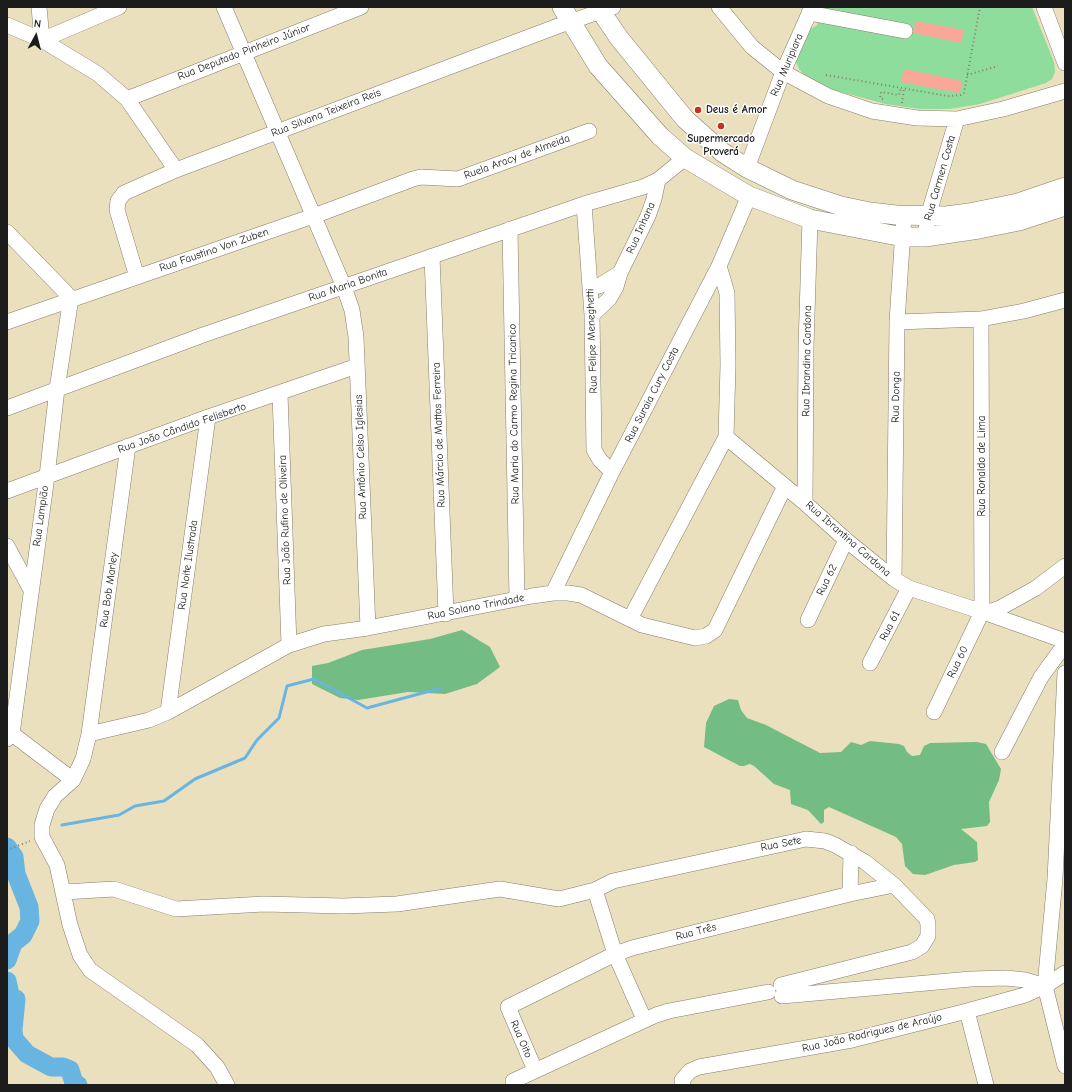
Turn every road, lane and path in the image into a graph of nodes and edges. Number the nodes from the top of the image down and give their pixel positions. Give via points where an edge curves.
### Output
1 (39, 7) edge
2 (119, 7) edge
3 (224, 7) edge
4 (361, 7) edge
5 (719, 7) edge
6 (980, 7) edge
7 (1044, 7) edge
8 (604, 8) edge
9 (811, 10) edge
10 (566, 14) edge
11 (7, 24) edge
12 (905, 32) dead end
13 (42, 40) junction
14 (243, 52) junction
15 (1065, 63) edge
16 (998, 66) dead end
17 (783, 72) junction
18 (826, 75) dead end
19 (967, 75) junction
20 (901, 88) junction
21 (1065, 91) edge
22 (128, 99) junction
23 (887, 100) dead end
24 (894, 102) dead end
25 (902, 103) dead end
26 (957, 119) junction
27 (589, 131) dead end
28 (277, 132) junction
29 (685, 158) junction
30 (747, 168) junction
31 (176, 170) junction
32 (421, 177) joint
33 (658, 180) junction
34 (1065, 187) edge
35 (749, 196) junction
36 (584, 204) junction
37 (1065, 206) edge
38 (904, 215) junction
39 (313, 216) junction
40 (928, 216) junction
41 (810, 219) junction
42 (510, 229) junction
43 (7, 232) edge
44 (903, 237) junction
45 (926, 237) junction
46 (432, 256) junction
47 (719, 266) junction
48 (620, 273) junction
49 (137, 277) junction
50 (344, 287) junction
51 (590, 288) junction
52 (72, 298) junction
53 (1065, 300) edge
54 (592, 315) junction
55 (981, 319) junction
56 (7, 322) edge
57 (897, 322) junction
58 (357, 366) junction
59 (57, 389) junction
60 (280, 394) junction
61 (7, 408) edge
62 (208, 417) junction
63 (726, 437) junction
64 (128, 446) junction
65 (612, 472) junction
66 (47, 476) junction
67 (785, 486) junction
68 (7, 491) edge
69 (805, 503) junction
70 (846, 540) junction
71 (7, 546) edge
72 (1065, 566) edge
73 (894, 579) junction
74 (909, 588) junction
75 (31, 590) junction
76 (553, 593) junction
77 (517, 599) junction
78 (984, 613) junction
79 (446, 614) junction
80 (630, 619) junction
81 (808, 620) dead end
82 (368, 628) junction
83 (1065, 643) edge
84 (289, 645) junction
85 (870, 663) dead end
86 (1065, 673) edge
87 (1064, 703) edge
88 (168, 712) junction
89 (934, 712) dead end
90 (9, 734) edge
91 (89, 734) junction
92 (1002, 752) dead end
93 (73, 780) junction
94 (1062, 790) edge
95 (20, 844) dead end
96 (7, 850) edge
97 (851, 853) junction
98 (1060, 878) edge
99 (894, 885) junction
100 (595, 890) junction
101 (64, 892) junction
102 (850, 894) junction
103 (615, 954) junction
104 (1065, 974) edge
105 (1045, 986) junction
106 (777, 991) junction
107 (508, 1007) joint
108 (967, 1011) junction
109 (644, 1019) junction
110 (1065, 1066) edge
111 (535, 1070) junction
112 (513, 1081) dead end
113 (227, 1085) edge
114 (683, 1085) edge
115 (986, 1085) edge

1 - 13 street
2 - 13 street
3 - 14 street, Rua Antônio Celso Iglesias
4 - 14 street, Rua Deputado Pinheiro Júnior
5 - 17 street via 752,47
6 - 19 path
7 - 15 street
8 - 10 street, Rua Silvana Teixeira Reis
8 - 30 main road via 619,38 685,119 722,152
9 - 12 street
9 - 17 street, Rua Muripiara
10 - 28 street, Rua Silvana Teixeira Reis
10 - 29 main road via 598,66 640,115
11 - 13 street
13 - 22 street via 98,74
14 - 22 street, Rua Deputado Pinheiro Júnior
14 - 28 street, Rua Antônio Celso Iglesias
16 - 19 path
17 - 26 street via 828,96 872,111 918,118
17 - 30 street, Rua Muripiara
18 - 20 path
19 - 20 path via 964,93 961,95 948,96
20 - 23 path via 899,95 881,92 880,98
21 - 26 street
22 - 31 street
24 - 25 path
26 - 40 street, Rua Carmen Costa
27 - 32 street, Ruela Aracy de Almeida via 458,179
28 - 31 street, Rua Silvana Teixeira Reis
28 - 39 street, Rua Antônio Celso Iglesias
29 - 30 main road via 707,154 734,167
29 - 33 street, Rua Maria Bonita
29 - 35 main road
30 - 38 main road via 817,199 870,212
31 - 49 street, Rua Silvana Teixeira Reis via 124,193 118,201 117,210
32 - 39 street, Rua Faustino Von Zuben
33 - 36 street, Rua Maria Bonita
33 - 48 street, Rua Inhana via 648,216
34 - 40 main road via 1018,203 969,213
35 - 41 main road
35 - 47 street, Rua Suraia Cury Costa
36 - 42 street, Rua Maria Bonita
36 - 51 street, Rua Felipe Meneghetti
37 - 45 main road via 1019,221
38 - 40 main road
38 - 44 street, Rua Donga
39 - 49 street, Rua Faustino Von Zuben
39 - 50 street, Rua Antônio Celso Iglesias
40 - 45 street, Rua Carmen Costa
41 - 44 main road
41 - 69 street, Rua Ibrandina Cardona
42 - 46 street, Rua Maria Bonita
42 - 77 street, Rua Maria do Carmo Regina Tricarico
43 - 52 street
44 - 45 main road
44 - 57 street, Rua Donga
46 - 50 street, Rua Maria Bonita
46 - 79 street, Rua Márcio de Mattos Ferreira
47 - 63 street via 727,293
47 - 65 street, Rua Suraia Cury Costa
48 - 51 street via 599,286
48 - 54 street, Rua Inhana via 609,299
49 - 52 street, Rua Faustino Von Zuben
50 - 58 street, Rua Antônio Celso Iglesias via 352,310
50 - 59 street, Rua Maria Bonita
51 - 54 street, Rua Felipe Meneghetti
52 - 56 street, Rua Faustino Von Zuben
52 - 59 street, Rua Lampião
53 - 55 street
54 - 65 street, Rua Felipe Meneghetti via 594,450
55 - 57 street
55 - 78 street, Rua Ronaldo de Lima
57 - 73 street, Rua Donga
58 - 60 street, Rua João Cândido Felisberto
58 - 82 street, Rua Antônio Celso Iglesias
59 - 61 street, Rua Maria Bonita
59 - 66 street, Rua Lampião
60 - 62 street, Rua João Cândido Felisberto
60 - 84 street, Rua João Rufino de Oliveira
62 - 64 street, Rua João Cândido Felisberto
62 - 88 street, Rua Noite Ilustrada
63 - 67 street, Rua Ibrantina Cardona
63 - 80 street
64 - 66 street, Rua João Cândido Felisberto
64 - 91 street, Rua Bob Marley
65 - 76 street, Rua Suraia Cury Costa
66 - 68 street, Rua João Cândido Felisberto
66 - 75 street, Rua Lampião
67 - 69 street, Rua Ibrantina Cardona
67 - 80 street, Rua Solano Trindade via 711,634 695,638 642,625
69 - 70 street, Rua Ibrantina Cardona
70 - 73 street, Rua Ibrantina Cardona
70 - 81 street, Rua 62
71 - 75 street
72 - 78 street via 1036,588 1000,608
73 - 74 street, Rua Ibrantina Cardona
74 - 78 street, Rua Ibrantina Cardona
74 - 85 street, Rua 61
75 - 90 street, Rua Lampião
76 - 77 street, Rua Solano Trindade
76 - 80 street, Rua Solano Trindade via 585,596
77 - 79 street, Rua Solano Trindade
78 - 83 street, Rua Ibrantina Cardona
78 - 89 street, Rua 60
79 - 82 street, Rua Solano Trindade
82 - 84 street, Rua Solano Trindade via 324,634
83 - 92 street via 1041,677
84 - 88 street, Rua Solano Trindade
86 - 87 street
87 - 94 street
88 - 91 street, Rua Solano Trindade via 149,720
90 - 93 street
91 - 93 street, Rua Bob Marley via 83,759
93 - 101 street via 55,796 42,824 42,837 56,866
94 - 98 street
95 - 96 path
97 - 99 street, Rua Sete
97 - 100 street, Rua Sete via 825,841 797,840 613,881
97 - 102 street
98 - 105 street
99 - 102 street, Rua Três
99 - 106 street, Rua Sete via 923,914 928,925 928,936 922,946 912,952
100 - 101 street, Rua Sete via 559,899 500,889 397,904 264,904 176,909 114,889
100 - 103 street
101 - 113 street via 70,925 80,955 90,970 197,1045 216,1066
102 - 103 street, Rua Três
103 - 107 street, Rua Três
103 - 109 street
104 - 105 street, Rua João Rodrigues de Araújo
105 - 106 street via 1006,978
105 - 108 street, Rua João Rodrigues de Araújo via 1025,995
105 - 110 street
106 - 109 street via 669,1011
107 - 111 street, Rua Oito
108 - 114 street, Rua João Rodrigues de Araújo via 852,1040 699,1067 690,1071 682,1080
108 - 115 street
109 - 111 street
111 - 112 street

